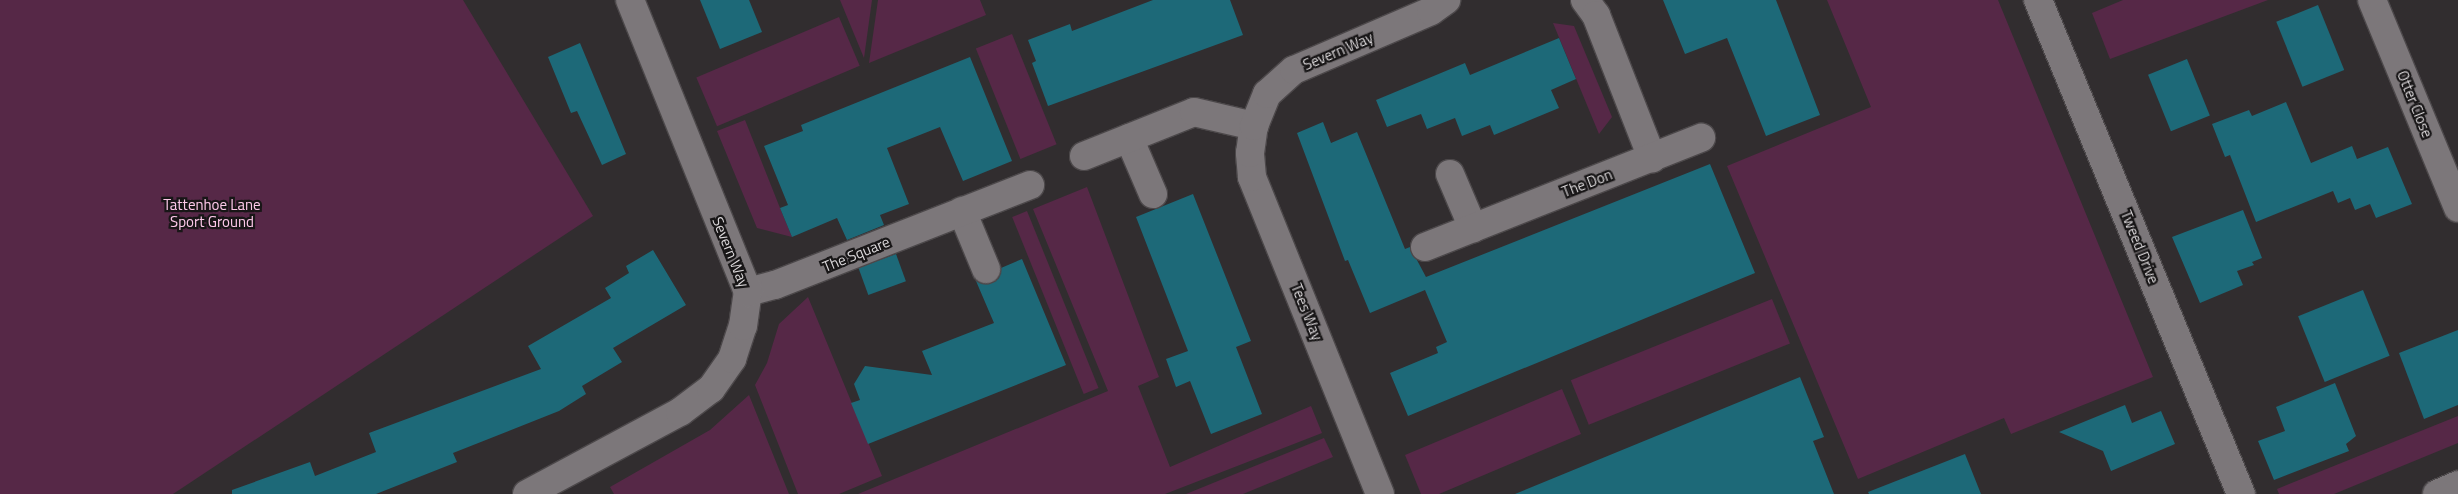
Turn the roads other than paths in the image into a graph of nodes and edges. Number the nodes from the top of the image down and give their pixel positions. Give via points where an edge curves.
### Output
1 (630, 0) edge
2 (1446, 0) edge
3 (1584, 0) edge
4 (2038, 0) edge
5 (2372, 0) edge
6 (1254, 126) junction
7 (1129, 138) junction
8 (1700, 138) dead end
9 (1084, 156) dead end
10 (1652, 158) junction
11 (1450, 174) dead end
12 (1030, 185) dead end
13 (1153, 194) dead end
14 (2458, 208) edge
15 (962, 211) junction
16 (1473, 228) junction
17 (1424, 247) dead end
18 (986, 269) dead end
19 (748, 292) junction
20 (2458, 485) edge
21 (527, 494) edge
22 (1380, 494) edge
23 (2241, 494) edge
24 (2437, 494) edge

1 - 19 street, Severn Way
2 - 6 street, Severn Way via 1431,12 1294,70 1267,94
3 - 10 street via 1596,15
4 - 23 street, Tweed Drive
5 - 14 street, Otter Close
6 - 7 street via 1194,112
6 - 22 street, Tees Way via 1250,153 1252,177
7 - 9 street
7 - 13 street
8 - 10 street, The Don
10 - 16 street, The Don
11 - 16 street
12 - 15 street, The Square
15 - 18 street
15 - 19 street, The Square via 775,286
16 - 17 street, The Don
19 - 21 street, Severn Way via 743,326 732,359 711,389 680,412
20 - 24 street

